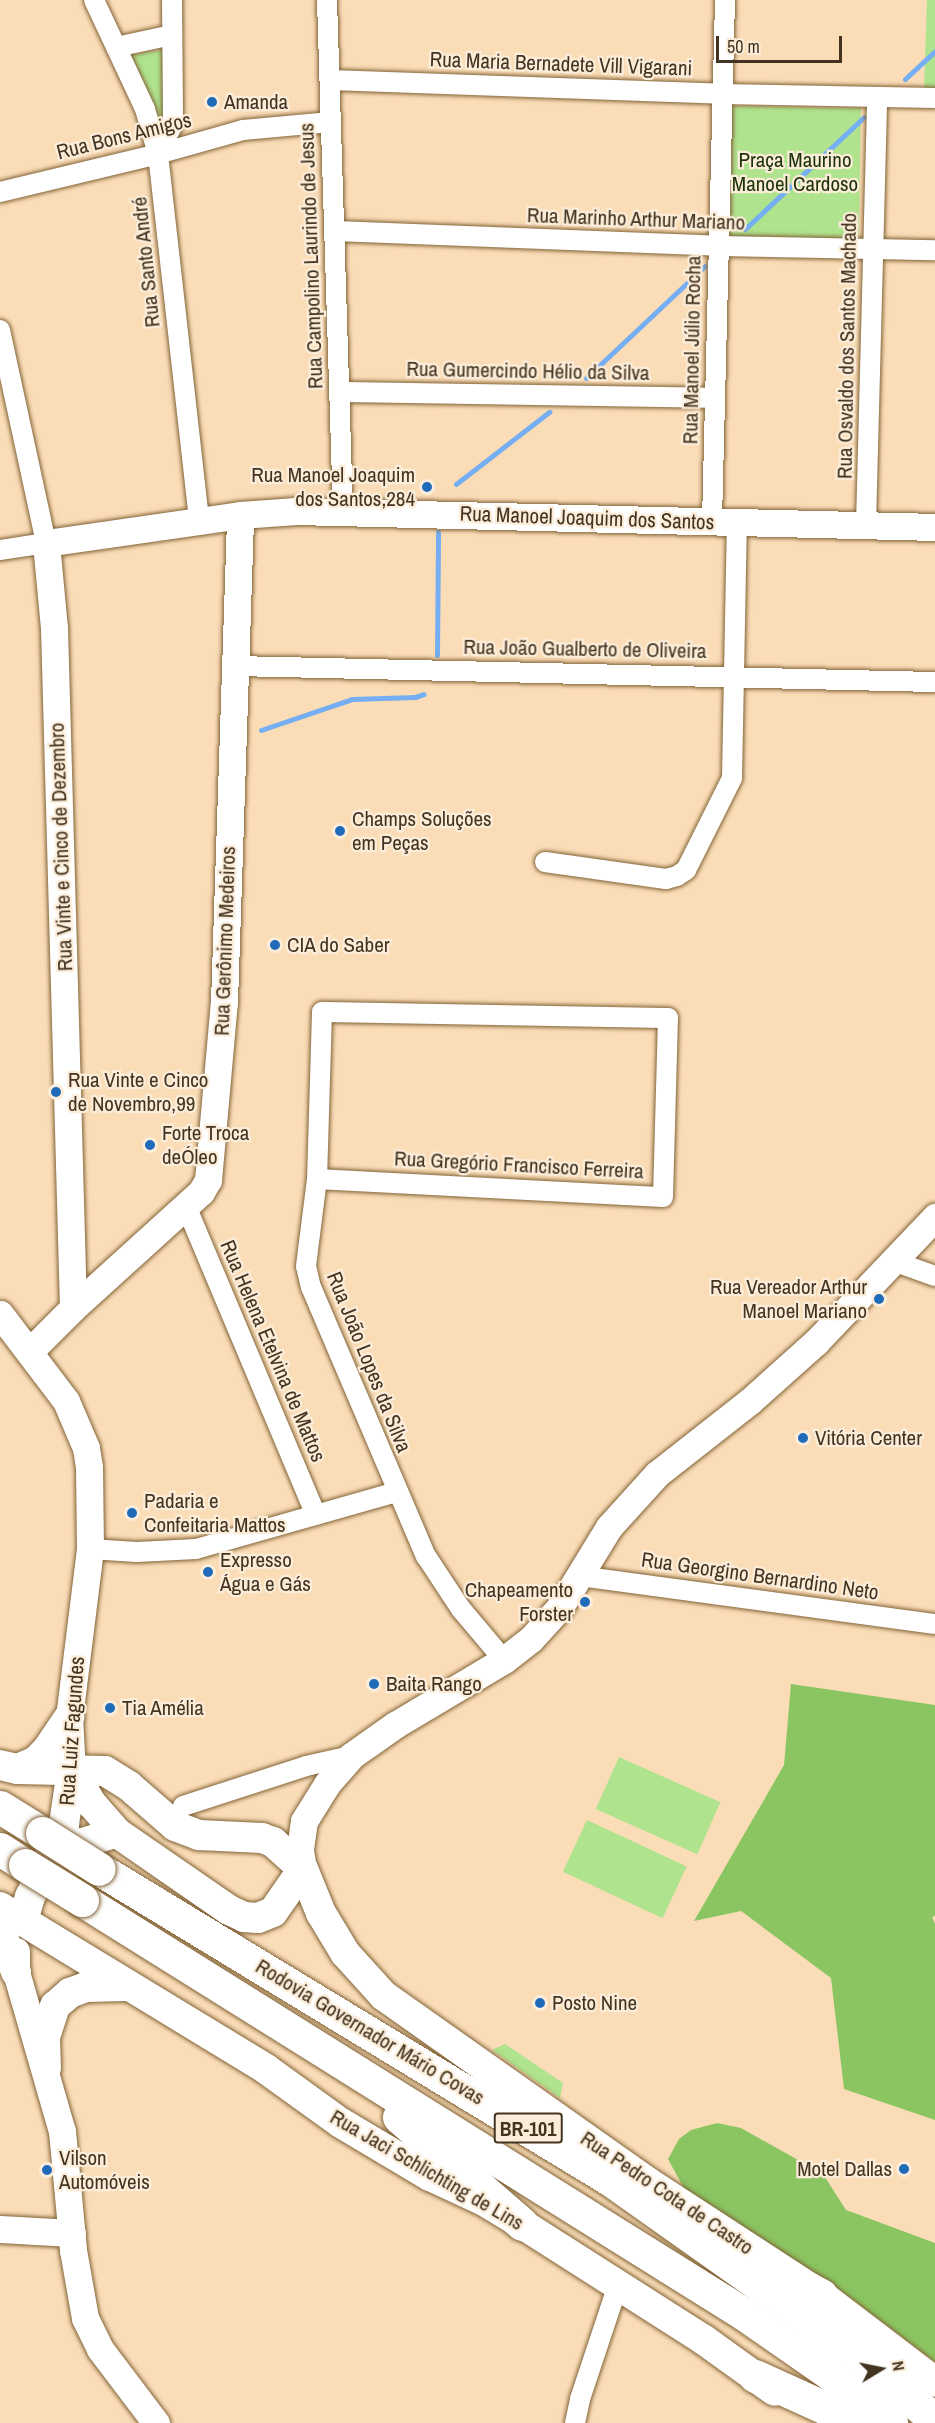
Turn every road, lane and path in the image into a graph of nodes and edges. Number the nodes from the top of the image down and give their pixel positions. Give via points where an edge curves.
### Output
1 (94, 0) edge
2 (172, 0) edge
3 (327, 0) edge
4 (725, 0) edge
5 (172, 34) junction
6 (116, 47) junction
7 (330, 80) junction
8 (722, 94) junction
9 (877, 97) junction
10 (935, 98) edge
11 (331, 122) junction
12 (158, 154) junction
13 (0, 192) edge
14 (335, 231) junction
15 (718, 246) junction
16 (873, 250) junction
17 (935, 250) edge
18 (0, 330) edge
19 (339, 392) junction
20 (715, 398) junction
21 (343, 512) junction
22 (240, 516) junction
23 (199, 521) junction
24 (725, 522) junction
25 (866, 525) junction
26 (935, 527) edge
27 (46, 543) junction
28 (0, 550) edge
29 (235, 666) junction
30 (734, 676) junction
31 (935, 682) edge
32 (545, 862) dead end
33 (322, 1012) joint
34 (317, 1179) junction
35 (186, 1206) junction
36 (935, 1217) edge
37 (893, 1261) junction
38 (935, 1276) edge
39 (73, 1308) junction
40 (0, 1314) edge
41 (30, 1351) junction
42 (396, 1492) junction
43 (315, 1515) junction
44 (90, 1549) junction
45 (579, 1576) junction
46 (935, 1624) edge
47 (504, 1660) junction
48 (69, 1717) junction
49 (351, 1756) junction
50 (9, 1767) edge
51 (72, 1770) junction
52 (183, 1806) dead end
53 (0, 1807) edge
54 (116, 1832) junction
55 (13, 1857) edge
56 (303, 1869) junction
57 (8, 1919) edge
58 (16, 1972) joint
59 (126, 1986) junction
60 (323, 2051) junction
61 (46, 2068) junction
62 (612, 2180) junction
63 (522, 2224) junction
64 (0, 2229) edge
65 (72, 2233) junction
66 (618, 2285) junction
67 (821, 2295) junction
68 (754, 2376) junction
69 (935, 2382) edge
70 (935, 2420) edge
71 (156, 2423) edge
72 (575, 2423) edge
73 (819, 2423) edge
74 (858, 2423) edge
75 (891, 2423) edge

1 - 6 street, Rua Santo André
2 - 5 street
3 - 7 street, Rua Campolino Laurindo de Jesus
4 - 8 street, Rua Manoel Júlio Rocha
5 - 6 street
5 - 12 street via 173,124
6 - 12 street, Rua Santo André via 148,116
7 - 8 street, Rua Maria Bernadete Vill Vigarani
7 - 11 street, Rua Campolino Laurindo de Jesus
8 - 9 street, Rua Maria Bernadete Vill Vigarani
8 - 15 street, Rua Manoel Júlio Rocha
9 - 10 street, Rua Maria Bernadete Vill Vigarani
9 - 16 street, Rua Osvaldo dos Santos Machado
11 - 12 street, Rua Bons Amigos via 243,130
11 - 14 street, Rua Campolino Laurindo de Jesus
12 - 13 street, Rua Bons Amigos
12 - 23 street, Rua Santo André
14 - 15 street, Rua Marinho Arthur Mariano
14 - 19 street, Rua Campolino Laurindo de Jesus
15 - 16 street, Rua Marinho Arthur Mariano
15 - 20 street, Rua Manoel Júlio Rocha
16 - 17 street, Rua Marinho Arthur Mariano
16 - 25 street, Rua Osvaldo dos Santos Machado
18 - 27 street, Rua Vinte e Cinco de Dezembro
19 - 20 street, Rua Gumercindo Hélio da Silva
19 - 21 street, Rua Campolino Laurindo de Jesus
20 - 24 street, Rua Manoel Júlio Rocha
21 - 22 main road, Rua Manoel Joaquim dos Santos
21 - 24 main road, Rua Manoel Joaquim dos Santos
22 - 23 main road, Rua Manoel Joaquim dos Santos
22 - 29 main road, Rua Gerônimo Medeiros
23 - 27 main road, Rua Manoel Joaquim dos Santos
24 - 25 main road, Rua Manoel Joaquim dos Santos
24 - 30 street, Rua Manoel Júlio Rocha
25 - 26 main road, Rua Manoel Joaquim dos Santos
27 - 28 street
27 - 39 main road, Rua Vinte e Cinco de Dezembro via 54,628
29 - 30 street, Rua João Gualberto de Oliveira
29 - 35 main road, Rua Gerônimo Medeiros via 224,1002 212,1163 201,1192
30 - 31 street, Rua João Gualberto de Oliveira
30 - 32 street, Rua Manoel Júlio Rocha via 732,778 686,870 666,879
33 - 34 street, Rua João Lopes da Silva
33 - 34 street, Rua Gregório Francisco Ferreira via 668,1018 663,1197
34 - 42 street, Rua João Lopes da Silva via 306,1266 311,1287
35 - 39 main road, Rua Gerônimo Medeiros
35 - 43 street, Rua Helena Etelvina de Mattos
36 - 37 main road
37 - 38 street
37 - 45 main road via 808,1349 750,1401 657,1474 609,1527
39 - 41 main road
40 - 41 main road, Rua Luiz Fagundes
41 - 44 main road, Rua Luiz Fagundes via 66,1401 86,1448 91,1490
42 - 43 street
42 - 47 street, Rua João Lopes da Silva via 442,1583
43 - 44 street via 195,1549
44 - 48 main road, Rua Luiz Fagundes
45 - 46 street, Rua Georgino Bernardino Neto
45 - 47 main road via 542,1629
47 - 49 main road
48 - 50 main road via 36,1761
48 - 51 main road, Rua Luiz Fagundes
49 - 52 street via 306,1766
49 - 56 main road via 327,1784 304,1821 300,1849
50 - 51 main road, Rua Pedro Cota de Castro
51 - 54 main road via 92,1804
51 - 56 main road, Rua Pedro Cota de Castro via 105,1771 118,1777 155,1811 187,1831 273,1842
51 - 57 main road, Rua Luiz Fagundes via 64,1824 30,1897
53 - 62 highway, Rodovia Governador Mário Covas / BR-101, bridge
54 - 56 main road via 228,1910 244,1917 258,1918 273,1912
54 - 57 main road via 83,1843 43,1905
55 - 60 highway, Rodovia Governador Mário Covas / BR-101, bridge
56 - 67 main road, Rua Pedro Cota de Castro via 321,1912 345,1953 384,1996 646,2181
57 - 58 main road
57 - 59 main road, Rua Jaci Schlichting de Lins
58 - 61 main road
59 - 61 main road via 86,1987 55,2006 45,2037
59 - 63 main road, Rua Jaci Schlichting de Lins via 266,2069 341,2123
60 - 63 highway
60 - 75 highway, Rodovia Governador Mário Covas / BR-101 via 744,2314 829,2373
61 - 65 main road via 62,2131
62 - 67 highway via 686,2225
62 - 70 highway, Rodovia Governador Mário Covas / BR-101 via 861,2357
63 - 66 main road, Rua Jaci Schlichting de Lins
64 - 65 main road
65 - 71 main road via 78,2289 90,2331 111,2366
66 - 68 main road, Rua Jaci Schlichting de Lins
66 - 72 street
67 - 69 main road, Rua Pedro Cota de Castro
68 - 73 main road, Rua Jaci Schlichting de Lins
68 - 74 highway

